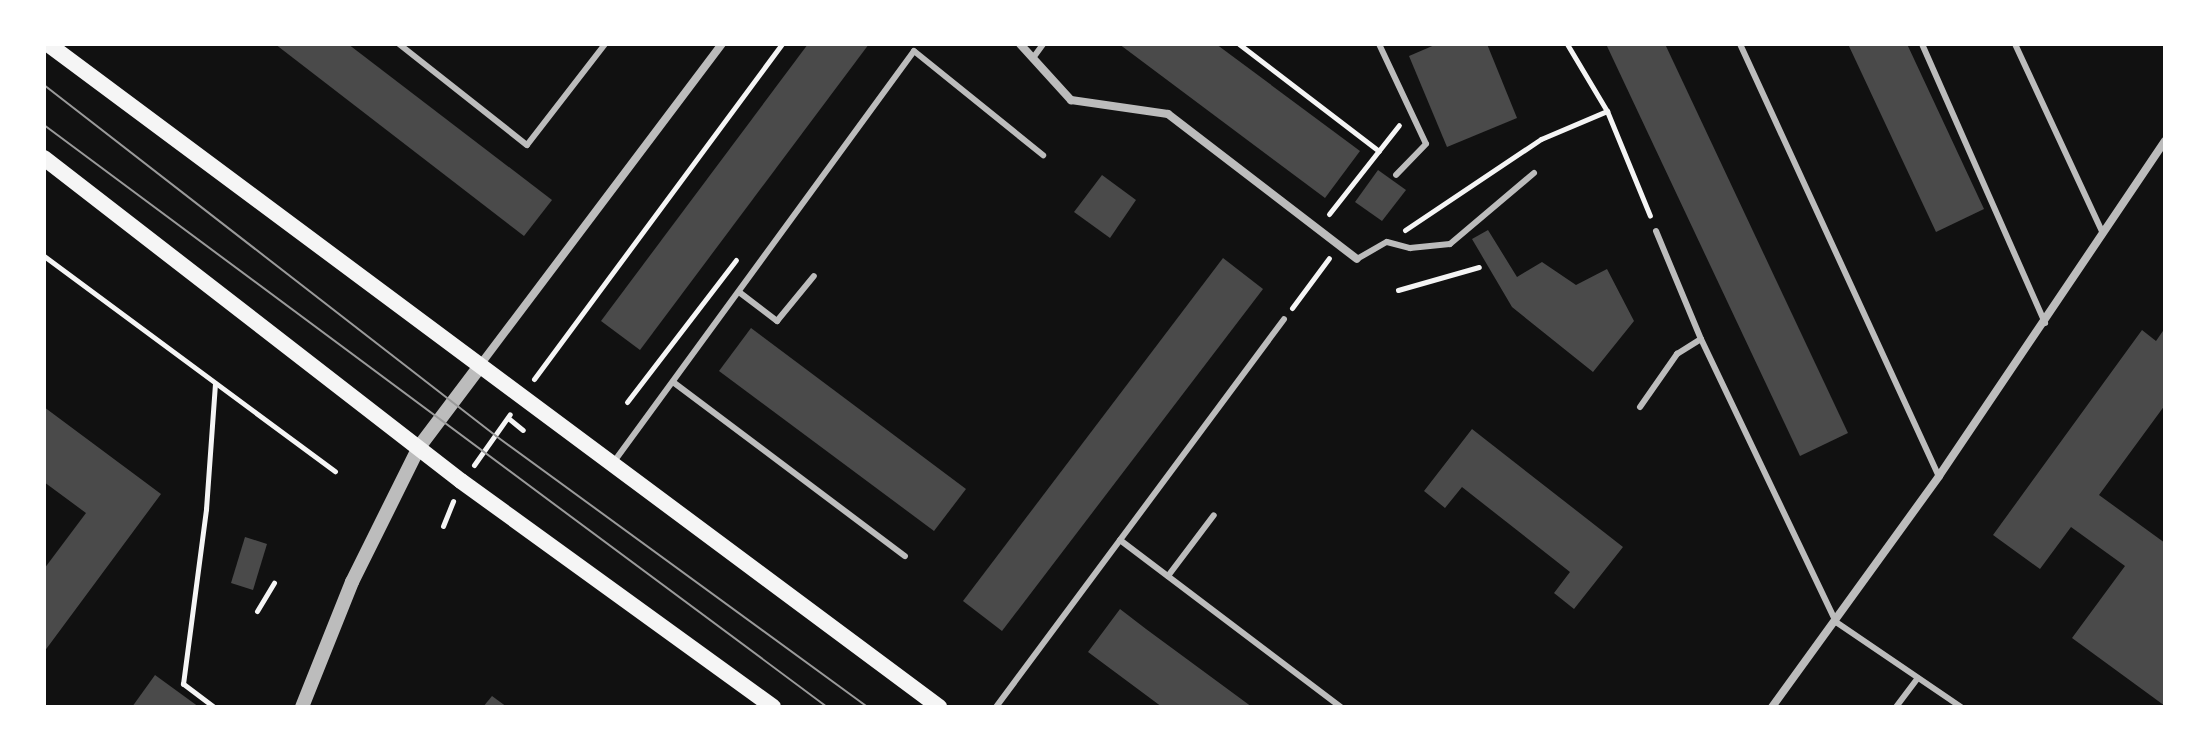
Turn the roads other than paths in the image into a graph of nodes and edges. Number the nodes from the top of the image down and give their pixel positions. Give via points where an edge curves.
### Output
1 (48, 44) edge
2 (399, 44) edge
3 (605, 44) edge
4 (722, 44) edge
5 (1020, 44) edge
6 (1043, 44) edge
7 (1379, 44) edge
8 (1740, 44) edge
9 (1922, 44) edge
10 (2015, 44) edge
11 (1033, 58) junction
12 (2165, 141) edge
13 (1043, 155) dead end
14 (44, 158) edge
15 (1534, 173) dead end
16 (1396, 175) dead end
17 (1656, 231) road end
18 (2105, 237) junction
19 (1357, 259) joint
20 (814, 276) dead end
21 (739, 292) junction
22 (1284, 319) road end
23 (2045, 323) junction
24 (1701, 339) junction
25 (480, 366) junction
26 (673, 382) junction
27 (1640, 407) dead end
28 (419, 447) junction
29 (613, 463) junction
30 (1939, 476) junction
31 (1214, 515) dead end
32 (1120, 540) junction
33 (905, 556) dead end
34 (1168, 576) junction
35 (1836, 622) junction
36 (1918, 678) junction
37 (302, 707) edge
38 (773, 707) edge
39 (939, 707) edge
40 (996, 707) edge
41 (1341, 707) edge
42 (1772, 707) edge
43 (1896, 707) edge
44 (1961, 707) edge

1 - 25 main road via 278,210
2 - 3 lane via 527,145
4 - 25 street
5 - 11 street
6 - 11 lane
7 - 16 lane via 1426,144
8 - 30 lane
9 - 23 lane
10 - 18 lane
11 - 19 street via 1071,100 1168,114
12 - 18 street
13 - 21 lane via 914,51
14 - 28 main road
15 - 19 lane via 1450,244 1410,248 1387,242
17 - 24 lane
18 - 23 street
20 - 21 lane via 777,321
21 - 26 lane
22 - 32 lane
23 - 30 street
24 - 27 lane via 1677,354
24 - 35 lane
25 - 28 street
25 - 29 main road
26 - 29 lane
26 - 33 lane
28 - 37 street via 352,582
28 - 38 main road
29 - 39 main road
30 - 35 street
31 - 34 lane
32 - 34 lane
32 - 40 lane
34 - 41 lane
35 - 36 lane
35 - 42 street
36 - 43 lane
36 - 44 lane

